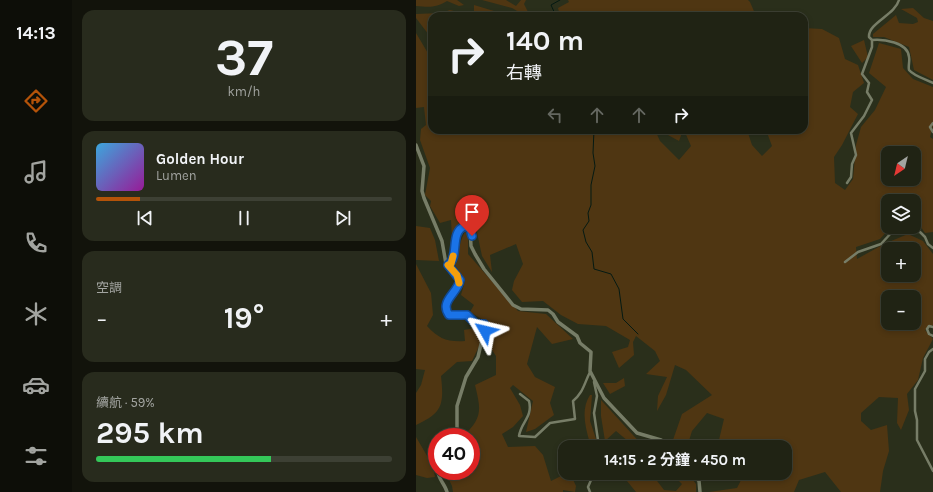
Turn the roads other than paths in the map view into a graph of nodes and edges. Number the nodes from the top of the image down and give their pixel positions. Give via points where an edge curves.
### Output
1 (899, 0) edge
2 (872, 40) junction
3 (933, 83) edge
4 (933, 123) edge
5 (933, 132) edge
6 (416, 145) edge
7 (847, 183) dead end
8 (933, 248) edge
9 (845, 262) dead end
10 (448, 265) junction
11 (933, 327) edge
12 (933, 336) edge
13 (933, 350) edge
14 (590, 372) junction
15 (594, 382) junction
16 (520, 394) dead end
17 (457, 428) edge
18 (598, 440) edge
19 (662, 440) edge
20 (933, 471) edge
21 (442, 480) edge
22 (591, 480) edge
23 (698, 480) edge
24 (447, 492) edge
25 (590, 492) edge
26 (700, 492) edge

1 - 2 street via 893,10 871,30 869,37
2 - 3 street via 880,39 906,49 912,74
2 - 7 street via 862,74 869,84 867,92 872,100 851,133 856,155
4 - 5 street via 930,128
6 - 10 street via 424,166 423,194 440,235 445,262
8 - 9 street via 920,232 898,230 892,232 881,244 858,252
10 - 14 street via 458,231 465,226 470,229 471,246 484,269 513,305 521,309 543,309 574,332 580,343 589,350 592,358
10 - 17 street via 460,280 459,286 447,302 447,312 449,315 467,315 476,324 484,324 485,327 478,357 466,377 457,406
11 - 12 street via 927,329
13 - 20 street via 925,359 924,371 915,389 914,411 917,420 917,440
14 - 15 street
14 - 16 street via 581,394 573,402 575,419 550,423 535,437 519,436 527,421 530,404 529,400
15 - 18 street via 597,396 594,413
15 - 19 street via 604,398 634,430 642,436
21 - 24 street
22 - 25 street via 588,487
23 - 26 street

